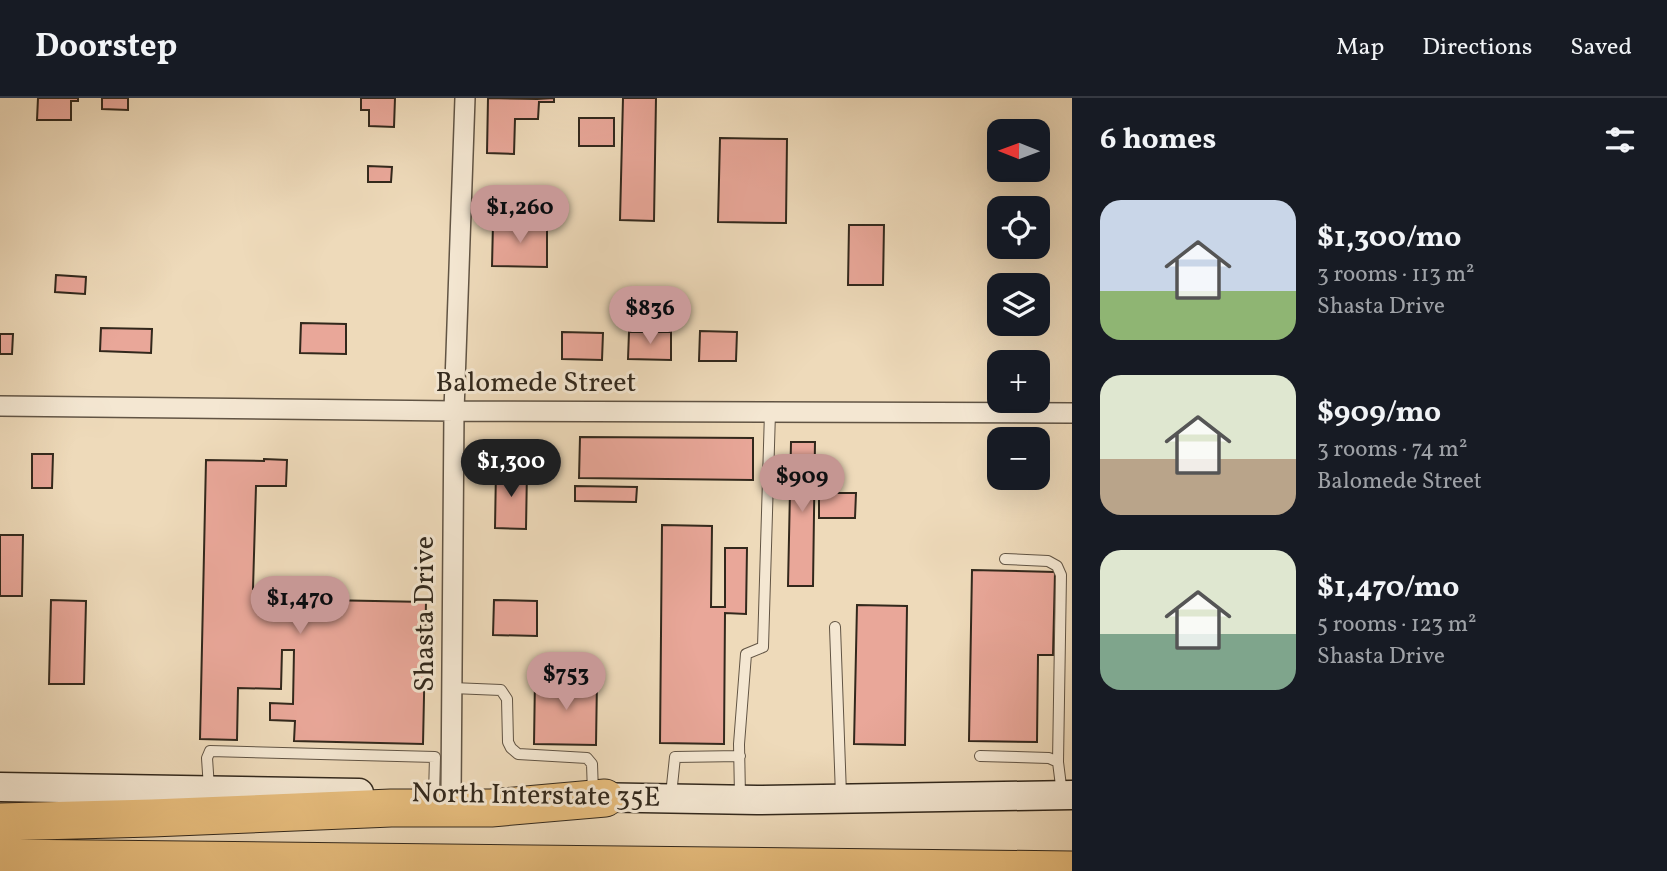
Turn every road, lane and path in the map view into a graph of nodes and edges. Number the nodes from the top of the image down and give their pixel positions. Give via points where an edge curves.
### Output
1 (465, 98) edge
2 (0, 406) edge
3 (454, 411) junction
4 (770, 412) junction
5 (1072, 412) edge
6 (1004, 559) dead end
7 (835, 628) dead end
8 (452, 688) junction
9 (980, 756) dead end
10 (740, 757) junction
11 (1058, 762) junction
12 (0, 787) edge
13 (209, 790) junction
14 (443, 795) junction
15 (1067, 795) edge
16 (599, 798) junction
17 (670, 799) junction
18 (841, 799) junction
19 (740, 800) junction
20 (0, 822) edge
21 (0, 858) edge
22 (1072, 870) edge

1 - 3 street, Shasta Drive
2 - 3 street, Balomede Street
3 - 4 street, Balomede Street
3 - 8 street, Shasta Drive
4 - 5 street, Balomede Street
4 - 10 lane via 762,648 746,654
6 - 11 lane via 1048,561 1061,575
7 - 18 lane
8 - 14 street, Shasta Drive
8 - 16 lane via 501,690 507,699 511,748 518,754 587,758
9 - 11 lane
10 - 17 lane via 675,757
10 - 19 lane
11 - 15 lane
12 - 13 main road, North Interstate 35E
13 - 14 main road, North Interstate 35E
13 - 14 lane via 210,751 435,757
14 - 16 main road, North Interstate 35E
15 - 18 main road, North Interstate 35E
16 - 17 main road, North Interstate 35E
16 - 20 highway via 491,808
17 - 19 main road, North Interstate 35E
18 - 19 main road, North Interstate 35E
21 - 22 highway

